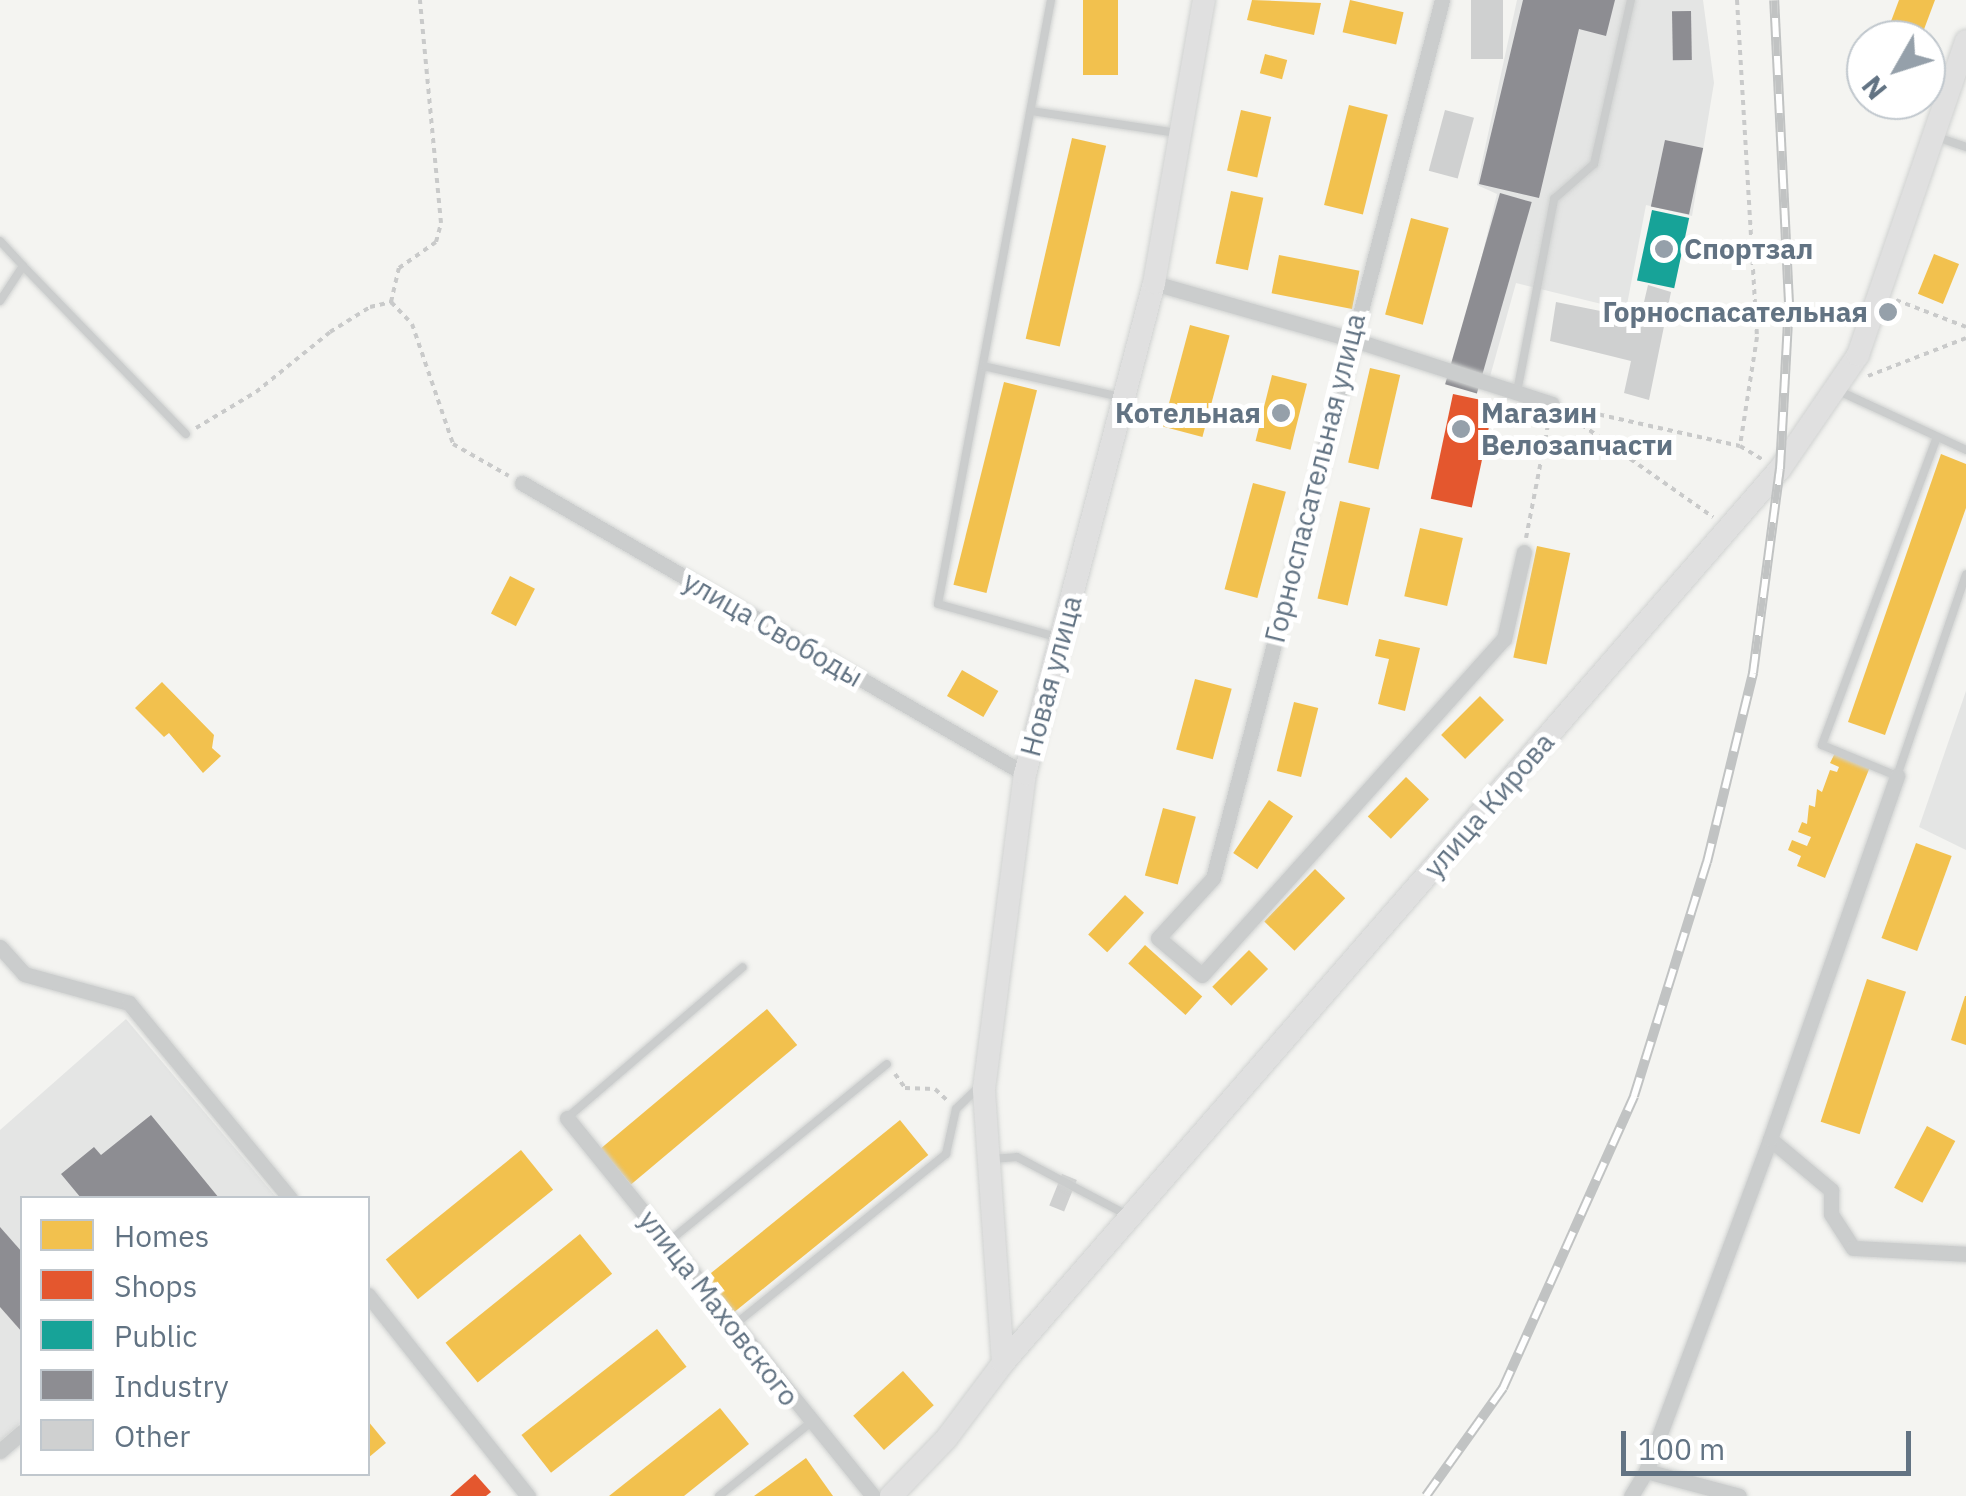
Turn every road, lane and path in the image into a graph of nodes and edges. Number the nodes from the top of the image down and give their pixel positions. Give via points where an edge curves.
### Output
1 (420, 0) edge
2 (1051, 0) edge
3 (1204, 0) edge
4 (1442, 0) edge
5 (1632, 0) edge
6 (1737, 0) edge
7 (1965, 45) edge
8 (1032, 111) junction
9 (1180, 134) junction
10 (1934, 135) junction
11 (1966, 147) edge
12 (0, 241) edge
13 (23, 266) junction
14 (1154, 283) junction
15 (1880, 293) junction
16 (0, 301) edge
17 (391, 302) junction
18 (1966, 327) edge
19 (1351, 338) junction
20 (1966, 338) edge
21 (984, 366) junction
22 (1868, 376) dead end
23 (1835, 389) junction
24 (1517, 392) junction
25 (1125, 398) junction
26 (1552, 404) junction
27 (186, 434) joint
28 (1937, 437) junction
29 (1740, 446) junction
30 (1966, 450) edge
31 (1780, 470) junction
32 (522, 483) joint
33 (1729, 528) junction
34 (1524, 552) joint
35 (1966, 575) edge
36 (1062, 638) junction
37 (1026, 774) junction
38 (1898, 776) junction
39 (0, 947) edge
40 (744, 967) dead end
41 (887, 1064) joint
42 (984, 1088) junction
43 (956, 1109) junction
44 (567, 1118) joint
45 (1770, 1139) junction
46 (989, 1159) junction
47 (288, 1196) edge
48 (1131, 1217) junction
49 (668, 1242) junction
50 (1966, 1254) edge
51 (370, 1298) edge
52 (733, 1326) junction
53 (1004, 1363) junction
54 (810, 1422) junction
55 (20, 1434) edge
56 (0, 1451) edge
57 (1646, 1471) junction
58 (528, 1496) edge
59 (720, 1496) edge
60 (873, 1496) edge
61 (891, 1496) edge
62 (1632, 1496) edge
63 (1738, 1496) edge

1 - 17 path via 440,223 436,242 399,268
2 - 8 lane
3 - 9 main road, Новая улица
4 - 19 street, Горноспасательная улица
5 - 24 lane via 1594,164 1554,199
6 - 29 path via 1757,337
7 - 10 main road, улица Кирова
8 - 9 lane
8 - 21 lane
9 - 14 main road, Новая улица
10 - 11 lane
10 - 15 main road, улица Кирова
12 - 13 lane
13 - 16 lane
13 - 27 lane
14 - 19 street
14 - 25 main road, Новая улица
15 - 18 path
15 - 23 main road, улица Кирова via 1858,355
17 - 27 path via 330,332 256,392
17 - 32 path via 412,324 453,444
19 - 24 street
19 - 34 street, Горноспасательная улица via 1212,878 1158,938 1202,975 1504,639
20 - 22 path
21 - 25 lane
21 - 36 lane via 938,604
23 - 28 lane
23 - 31 main road, улица Кирова
24 - 26 street
25 - 36 main road, Новая улица
26 - 29 path
26 - 33 path
26 - 34 path
28 - 30 lane
28 - 38 lane via 1822,745
29 - 31 path
31 - 33 main road, улица Кирова
32 - 37 street, улица Свободы
33 - 48 main road, улица Кирова
35 - 38 lane
36 - 37 main road, Новая улица
37 - 42 main road, Новая улица
38 - 45 street
39 - 47 street via 24,974 129,1003
40 - 44 lane
41 - 43 path via 905,1088 935,1089
41 - 49 lane
42 - 43 lane via 975,1088
42 - 46 main road, Новая улица
43 - 52 lane via 946,1154
44 - 49 street, улица Маховского
45 - 50 street via 1830,1190 1831,1214 1853,1248
45 - 57 street
46 - 48 lane via 1017,1157
46 - 53 main road, Новая улица
48 - 53 main road, улица Кирова
49 - 52 street, улица Маховского
51 - 58 street
52 - 54 street, улица Маховского
53 - 61 main road, улица Кирова via 946,1439
54 - 59 lane
54 - 60 street, улица Маховского
55 - 56 street
57 - 62 street
57 - 63 street

